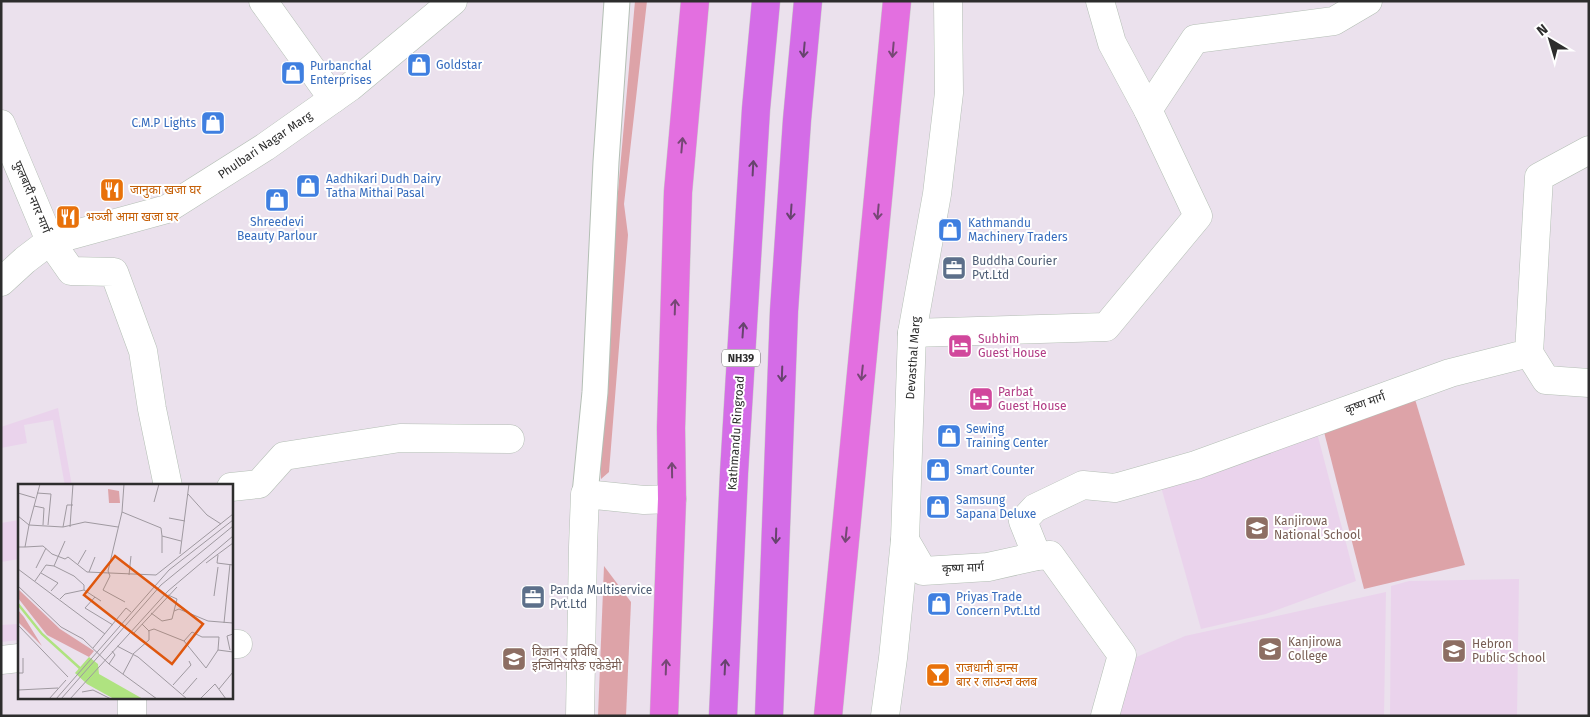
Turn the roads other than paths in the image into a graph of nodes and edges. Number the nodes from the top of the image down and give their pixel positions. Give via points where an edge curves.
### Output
1 (263, 1) edge
2 (453, 1) edge
3 (617, 1) edge
4 (695, 1) edge
5 (766, 1) edge
6 (808, 1) edge
7 (897, 1) edge
8 (948, 1) edge
9 (1100, 1) edge
10 (1368, 1) edge
11 (333, 99) junction
12 (1148, 110) junction
13 (1, 124) edge
14 (1589, 150) edge
15 (50, 241) junction
16 (1, 282) edge
17 (912, 333) junction
18 (1529, 353) junction
19 (1589, 383) edge
20 (510, 439) dead end
21 (168, 484) edge
22 (232, 487) edge
23 (586, 494) junction
24 (672, 499) junction
25 (906, 540) junction
26 (1037, 556) junction
27 (18, 658) edge
28 (1, 660) edge
29 (132, 700) edge
30 (132, 716) edge
31 (580, 716) edge
32 (664, 716) edge
33 (723, 716) edge
34 (769, 716) edge
35 (828, 716) edge
36 (885, 716) edge
37 (1106, 716) edge

1 - 11 street
2 - 11 street, Phulbari Nagar Marg
3 - 23 lane via 595,392
24 -> 4 main road via 678,192
33 -> 5 highway, Kathmandu Ringroad / NH39 via 734,473 756,109
6 -> 34 highway via 784,311
7 -> 35 main road
8 - 17 street, Devasthal Marg via 949,93 937,194
9 - 12 street via 1112,43
10 - 12 street via 1334,21 1195,39
11 - 15 street, Phulbari Nagar Marg via 167,209
12 - 17 street via 1198,216 1106,327
13 - 15 street, फुलबारी नगर मार्ग
14 - 18 street via 1539,177
15 - 16 street
15 - 21 street, फुलबारी नगर मार्ग via 71,271 114,272 143,352
17 - 25 street, Devasthal Marg
18 - 19 street via 1546,380
18 - 26 street, कृष्ण मार्ग via 1450,373 1196,465 1115,488 1083,485 1035,508 1023,520
20 - 22 street via 400,438 284,456 259,484
23 - 24 street via 644,500
23 - 31 street via 582,547
32 -> 24 main road
25 - 26 street, कृष्ण मार्ग via 923,571 988,567
25 - 36 street, Devasthal Marg
26 - 37 street via 1050,555 1122,655
27 - 28 street
29 - 30 street

